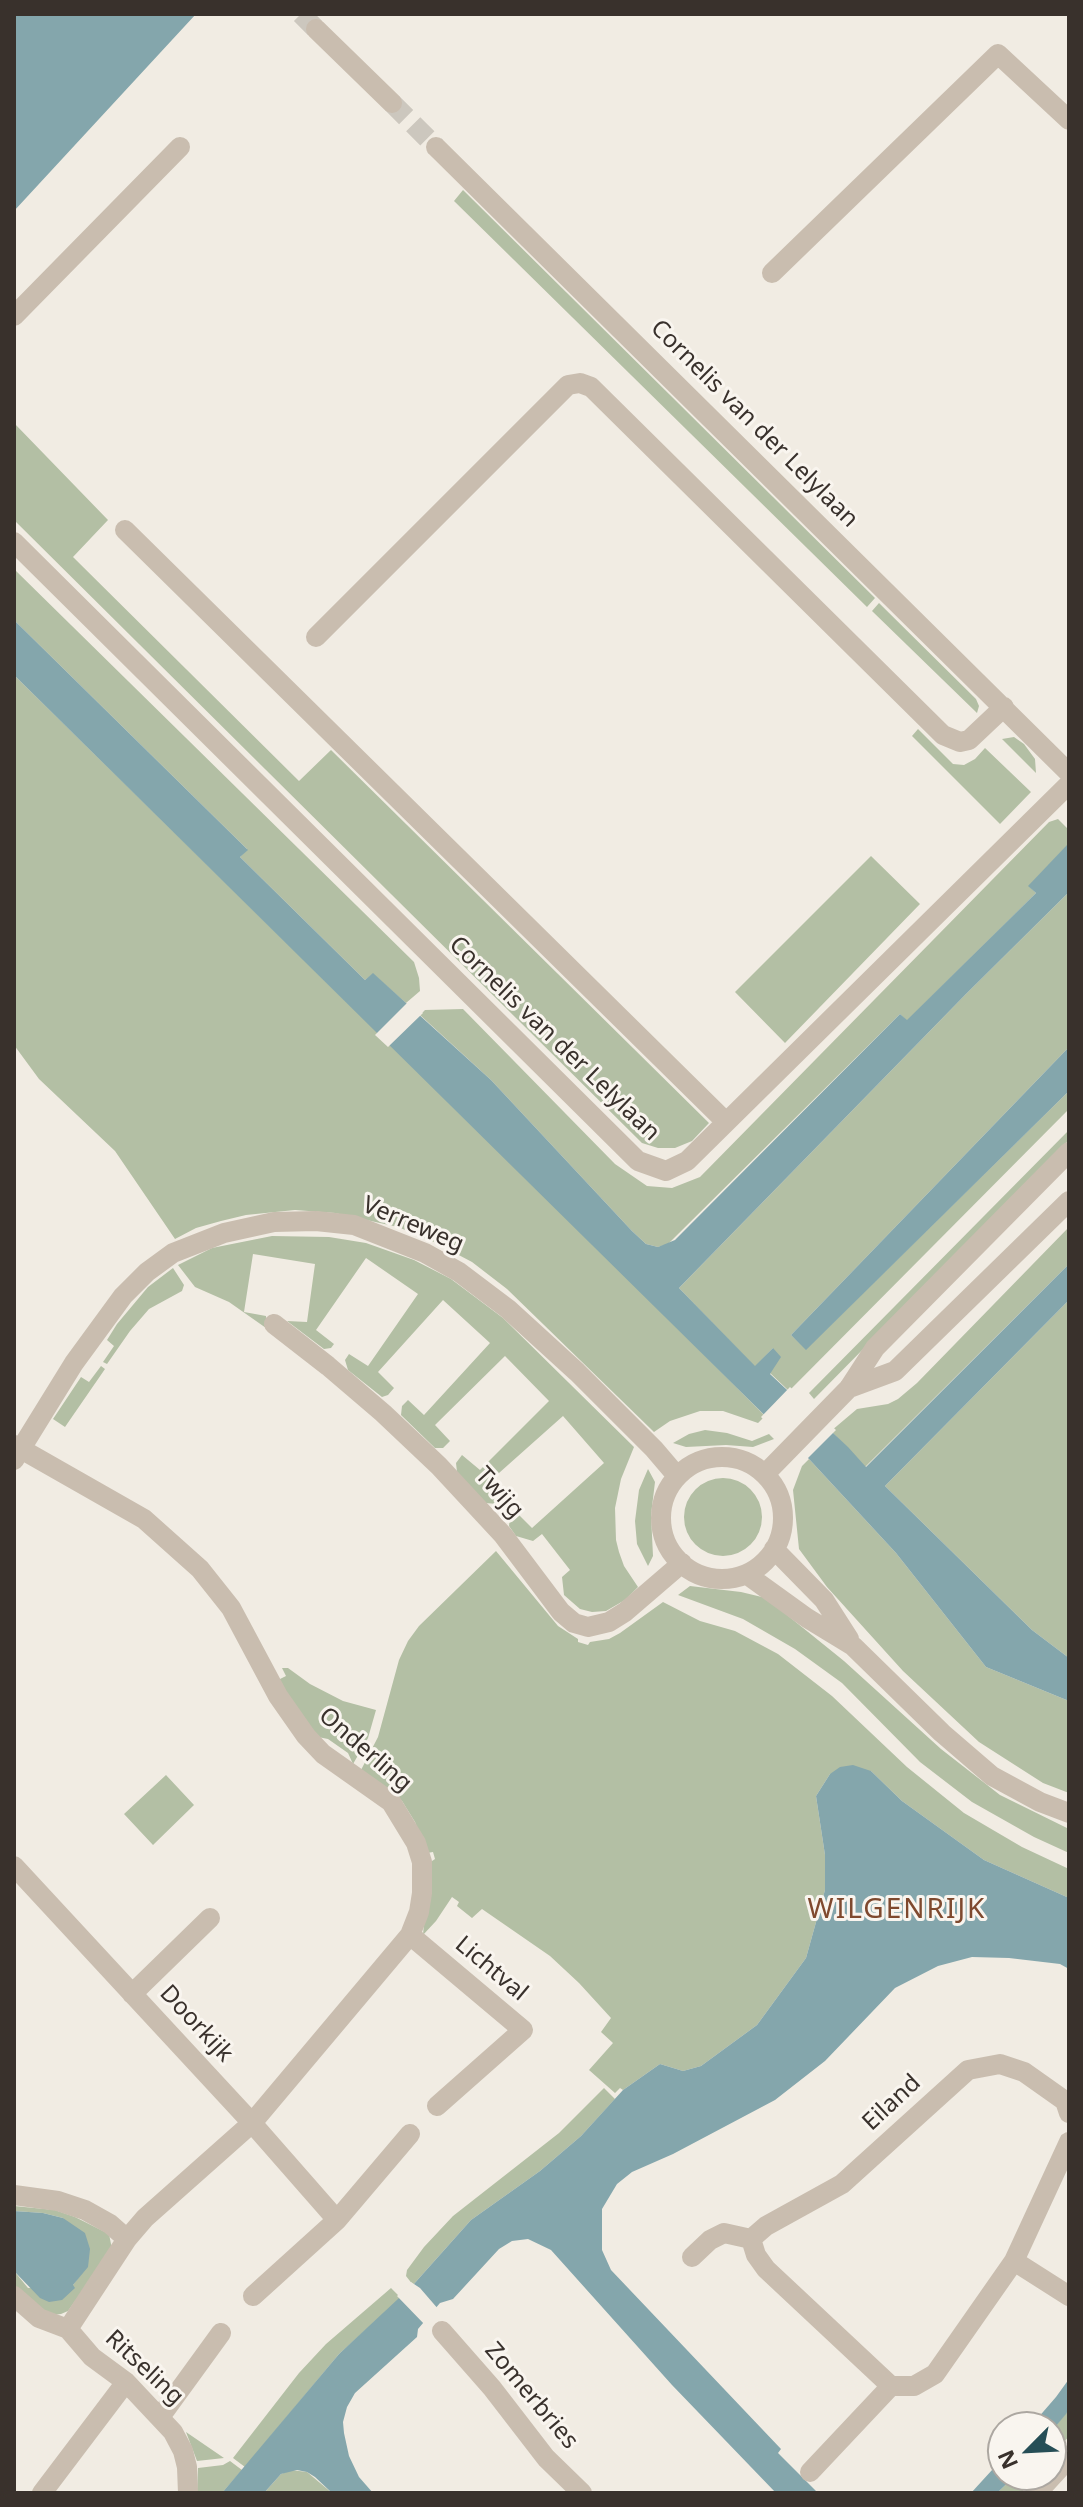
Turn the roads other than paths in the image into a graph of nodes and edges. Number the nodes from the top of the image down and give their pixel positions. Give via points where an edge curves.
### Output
1 (316, 29) tunnel mouth
2 (392, 103) tunnel mouth
3 (1069, 120) edge
4 (180, 147) dead end
5 (436, 147) tunnel mouth
6 (772, 273) dead end
7 (14, 316) edge
8 (125, 530) dead end
9 (14, 542) edge
10 (316, 637) dead end
11 (1004, 707) junction
12 (1069, 773) edge
13 (1069, 784) edge
14 (726, 1122) junction
15 (1069, 1152) edge
16 (1069, 1201) edge
17 (274, 1324) dead end
18 (849, 1388) junction
19 (16, 1451) edge
20 (765, 1474) junction
21 (677, 1476) junction
22 (774, 1549) junction
23 (682, 1563) junction
24 (746, 1574) junction
25 (853, 1646) junction
26 (1069, 1813) edge
27 (17, 1873) edge
28 (210, 1918) dead end
29 (410, 1935) junction
30 (132, 1994) junction
31 (437, 2106) dead end
32 (1069, 2113) edge
33 (252, 2123) junction
34 (410, 2134) dead end
35 (1069, 2142) edge
36 (14, 2195) edge
37 (337, 2220) junction
38 (127, 2239) junction
39 (751, 2239) junction
40 (692, 2257) dead end
41 (1014, 2261) junction
42 (14, 2296) edge
43 (253, 2296) dead end
44 (1069, 2296) edge
45 (68, 2329) junction
46 (442, 2331) dead end
47 (221, 2333) dead end
48 (126, 2382) junction
49 (891, 2386) junction
50 (160, 2417) junction
51 (1069, 2455) edge
52 (810, 2472) dead end
53 (42, 2493) edge
54 (188, 2493) edge
55 (582, 2493) edge
56 (1037, 2493) edge

1 - 2 street
3 - 6 street via 998,54
4 - 7 street
5 - 11 street, Cornelis van der Lelylaan
8 - 14 street
9 - 14 street, Cornelis van der Lelylaan via 638,1161 666,1171 687,1161
10 - 11 street via 568,385 580,383 591,387 943,735 969,740
11 - 12 street, Cornelis van der Lelylaan
13 - 14 street, Cornelis van der Lelylaan
15 - 18 street via 875,1348
16 - 18 street via 895,1371
17 - 23 street, Twijg via 439,1466 574,1623 588,1627 609,1622
18 - 20 street
19 - 21 street, Verreweg via 82,1352 147,1272 173,1253 224,1233 274,1222 316,1221 354,1225 459,1272 577,1372
19 - 29 street, Onderling via 144,1519 200,1569 231,1608 306,1736 391,1802 422,1862 419,1912
20 - 21 street via 749,1463 720,1456 701,1460
20 - 22 street via 783,1510
21 - 23 street via 663,1502 661,1521 670,1548
22 - 24 street
22 - 25 street via 824,1600
23 - 24 street via 708,1577
24 - 25 street
25 - 26 street via 992,1776
27 - 30 street, Doorkijk
28 - 30 street
29 - 31 street, Lichtval via 523,2030
29 - 33 street, Onderling
30 - 33 street, Doorkijk
32 - 39 street, Eiland via 1065,2101 1024,2072 1000,2064 968,2070 842,2184
33 - 37 street, Doorkijk
33 - 38 street, Onderling
34 - 37 street
35 - 41 street
36 - 38 street via 85,2210
37 - 43 street
38 - 45 street, Onderling
39 - 40 street via 724,2233
39 - 49 street via 766,2269
41 - 44 street
41 - 49 street via 935,2374 914,2386
42 - 45 street via 39,2318
45 - 48 street, Ritseling via 92,2357
46 - 55 street, Zomerbries via 546,2458
47 - 50 street
48 - 50 street, Ritseling
48 - 53 street
49 - 52 street
50 - 54 street, Ritseling via 183,2451
51 - 56 street

